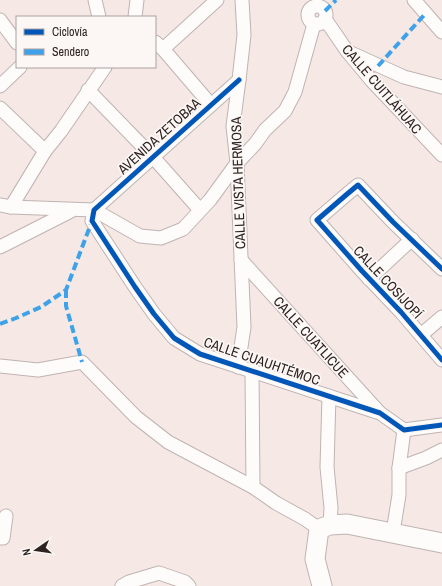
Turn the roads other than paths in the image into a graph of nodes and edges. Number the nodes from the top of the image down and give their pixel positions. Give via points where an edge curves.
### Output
1 (95, 0) edge
2 (137, 0) edge
3 (217, 0) edge
4 (242, 0) edge
5 (414, 0) edge
6 (308, 4) edge
7 (99, 16) edge
8 (135, 16) edge
9 (0, 20) edge
10 (319, 22) junction
11 (442, 32) edge
12 (16, 42) edge
13 (159, 45) edge
14 (347, 52) junction
15 (19, 68) edge
16 (104, 68) edge
17 (239, 80) junction
18 (0, 86) edge
19 (442, 87) edge
20 (88, 90) junction
21 (211, 105) junction
22 (0, 108) edge
23 (45, 151) junction
24 (442, 156) edge
25 (153, 157) junction
26 (237, 162) junction
27 (6, 206) edge
28 (72, 210) junction
29 (94, 210) junction
30 (200, 210) junction
31 (412, 240) junction
32 (0, 247) edge
33 (241, 260) junction
34 (442, 269) edge
35 (369, 279) junction
36 (442, 317) edge
37 (421, 335) junction
38 (442, 360) edge
39 (0, 366) edge
40 (238, 367) junction
41 (252, 372) junction
42 (329, 396) junction
43 (380, 413) junction
44 (442, 425) edge
45 (404, 430) junction
46 (442, 450) edge
47 (399, 468) junction
48 (253, 487) junction
49 (6, 516) dead end
50 (325, 527) junction
51 (393, 532) junction
52 (0, 538) edge
53 (442, 543) edge
54 (125, 584) edge
55 (189, 586) edge
56 (322, 586) edge

1 - 7 street
2 - 8 street
3 - 13 street
4 - 17 street, CALLE VISTA HERMOSA via 244,35
5 - 11 street
6 - 10 street via 309,20
9 - 12 street
10 - 14 street, CALLE CUITLÁHUAC
10 - 26 street via 295,92 285,111
13 - 21 street
14 - 19 street via 404,77
14 - 24 street, CALLE CUITLÁHUAC
15 - 18 street
16 - 20 street
17 - 21 street, AVENIDA ZETOBAA
17 - 26 street, CALLE VISTA HERMOSA via 233,126
20 - 23 street
20 - 25 street
21 - 25 street, AVENIDA ZETOBAA
22 - 23 street
23 - 27 street
25 - 29 street, AVENIDA ZETOBAA
25 - 30 street
26 - 30 street
26 - 33 street, CALLE VISTA HERMOSA
27 - 28 street
28 - 29 street
28 - 32 street
29 - 30 street via 140,236 160,238 183,229
29 - 40 street, CALLE CUAUHTÉMOC via 92,222 154,314 174,338 200,354
31 - 34 street
31 - 35 street
31 - 35 street, CALLE COSIJOPÍ via 358,185 317,220
33 - 40 street, CALLE VISTA HERMOSA via 244,327
33 - 43 street, CALLE CUATLICUE
35 - 37 street, CALLE COSIJOPÍ
36 - 37 street
37 - 38 street, CALLE COSIJOPÍ
39 - 48 street via 38,370 82,362 136,417 168,442
40 - 41 street, CALLE CUAUHTÉMOC
41 - 42 street, CALLE CUAUHTÉMOC
41 - 48 street
42 - 43 street, CALLE CUAUHTÉMOC
42 - 50 street via 327,468 331,508
43 - 45 street, CALLE CUAUHTÉMOC
44 - 45 street
45 - 47 street
46 - 47 street
47 - 51 street via 399,495
48 - 50 street via 276,503
49 - 52 street via 3,538
50 - 51 street via 347,524
50 - 56 street via 315,559
51 - 53 street
54 - 55 street via 159,573 185,582

